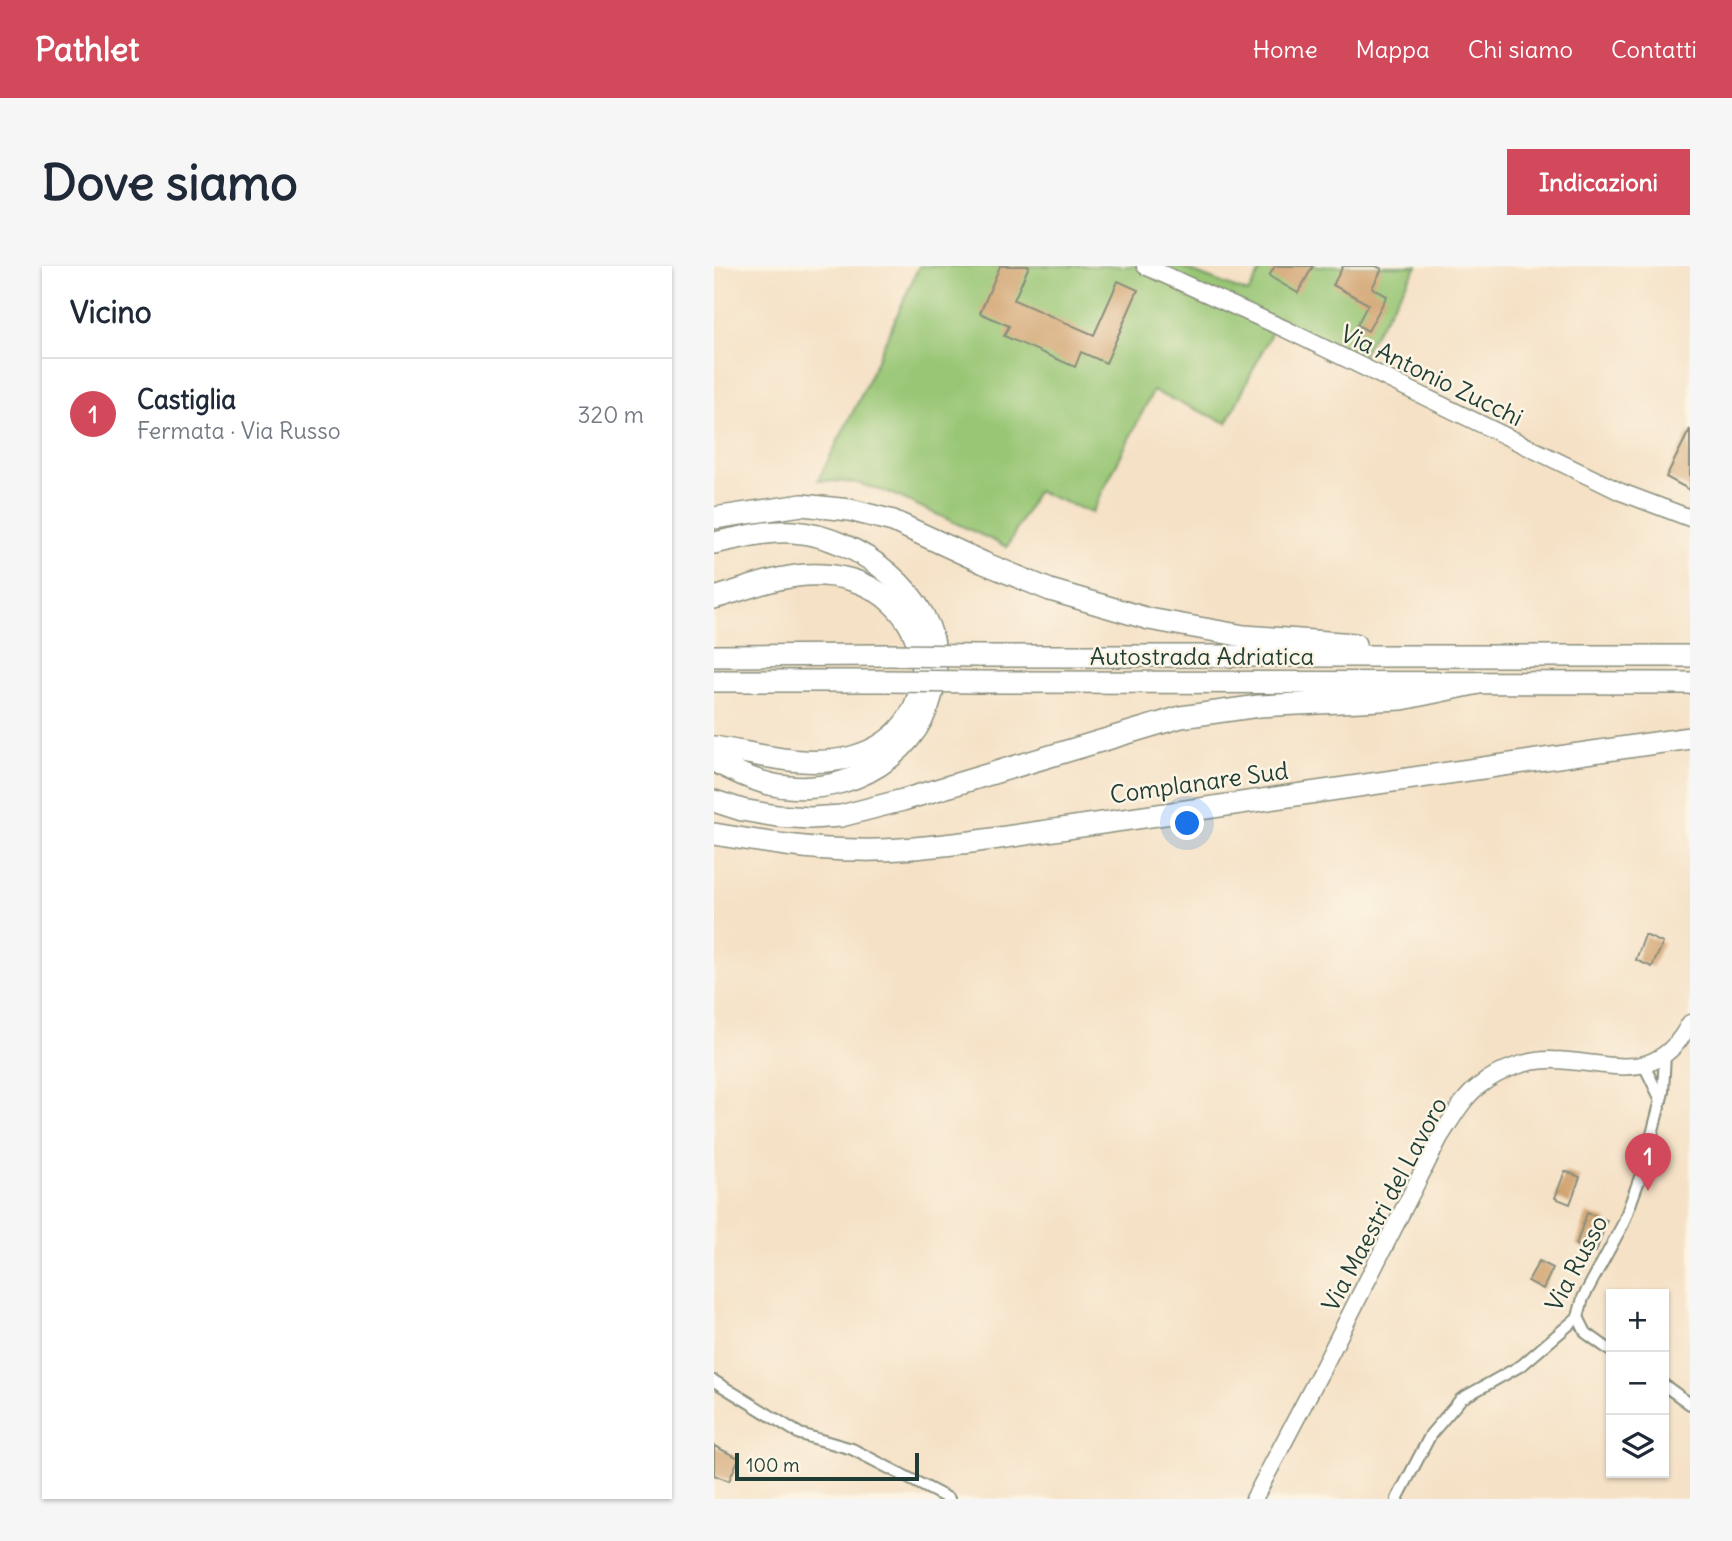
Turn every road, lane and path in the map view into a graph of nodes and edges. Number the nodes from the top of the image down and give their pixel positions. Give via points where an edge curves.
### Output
1 (1153, 267) edge
2 (714, 518) edge
3 (1690, 518) edge
4 (714, 543) edge
5 (714, 598) edge
6 (714, 656) edge
7 (1397, 656) junction
8 (1690, 656) edge
9 (714, 681) edge
10 (1479, 683) junction
11 (1690, 684) edge
12 (1690, 738) edge
13 (714, 747) edge
14 (714, 761) edge
15 (714, 801) edge
16 (714, 834) edge
17 (1690, 1023) edge
18 (1664, 1054) junction
19 (1644, 1065) junction
20 (1661, 1102) junction
21 (1578, 1317) junction
22 (1606, 1347) edge
23 (714, 1381) edge
24 (1669, 1389) edge
25 (1690, 1404) edge
26 (948, 1499) edge
27 (1254, 1499) edge
28 (1397, 1499) edge

1 - 3 street, Via Antonio Zucchi via 1621,492
2 - 7 highway via 802,505 850,510 893,521 1050,590 1149,619 1244,636 1347,642
4 - 14 highway via 793,532 852,548 888,572 912,600 928,626 935,652 932,697 914,734 877,769 824,786 789,788 756,780
5 - 13 highway via 807,575 857,581 888,597 901,610 915,636 922,665 918,695 905,721 867,752 821,762
6 - 7 highway, Autostrada Adriatica, bridge
7 - 8 highway, Autostrada Adriatica
9 - 10 highway, Autostrada Adriatica, bridge
10 - 11 highway, Autostrada Adriatica
10 - 15 highway via 1402,699 1259,706 1181,717 841,816 777,816
12 - 16 highway, Complanare Sud via 971,842 859,850
17 - 18 street
18 - 19 street
18 - 20 street, Via Russo
19 - 20 street
19 - 27 street, Via Maestri del Lavoro via 1535,1061 1496,1075 1462,1102
20 - 21 street, Via Russo via 1631,1205 1583,1298
21 - 22 street via 1586,1333
21 - 28 street, Via Russo via 1522,1365 1461,1399 1431,1434
23 - 26 street via 800,1434 852,1449
24 - 25 street

